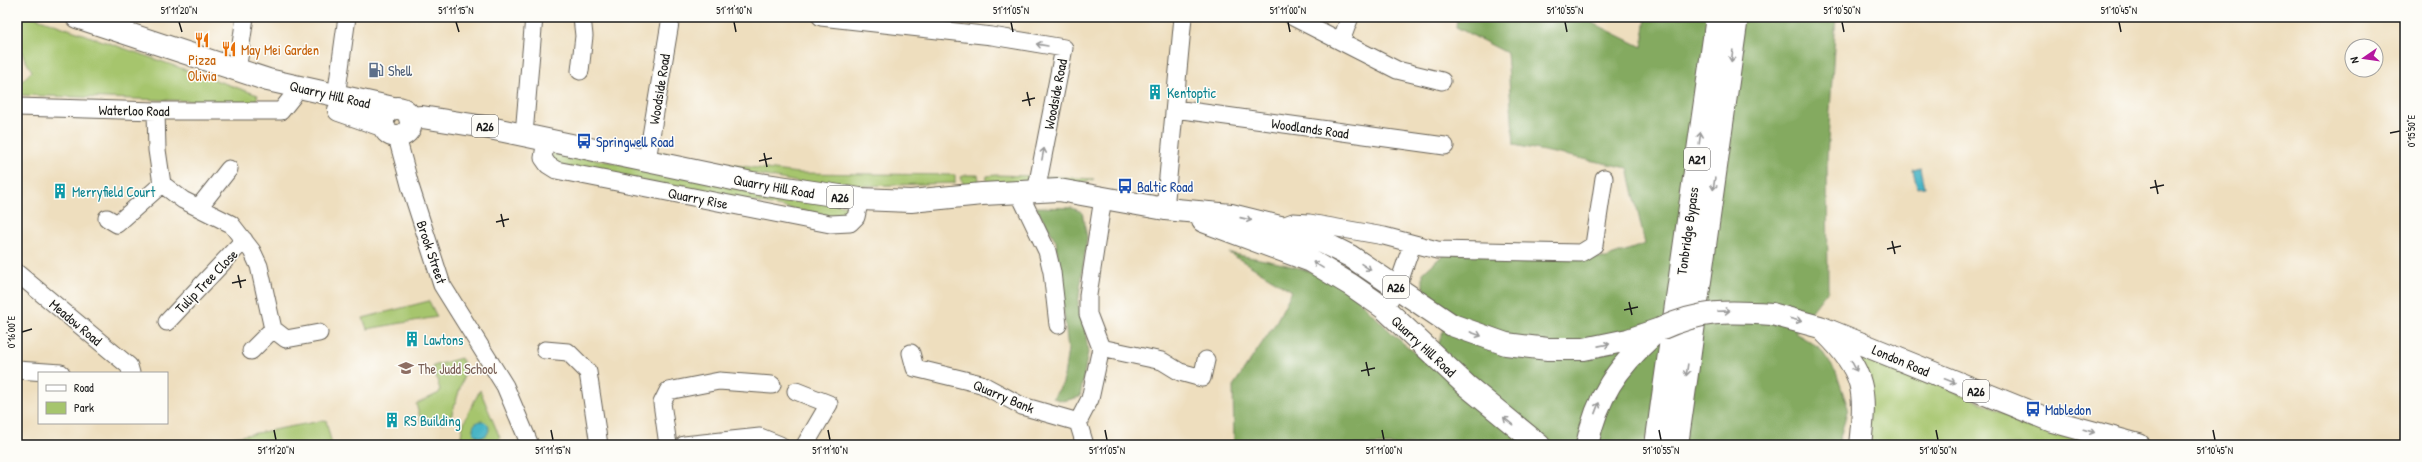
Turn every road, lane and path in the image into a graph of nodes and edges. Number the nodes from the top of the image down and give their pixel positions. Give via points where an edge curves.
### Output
1 (77, 17) edge
2 (245, 17) edge
3 (347, 17) edge
4 (534, 17) edge
5 (582, 17) edge
6 (671, 17) edge
7 (821, 17) edge
8 (1183, 17) edge
9 (1292, 17) edge
10 (1350, 17) edge
11 (1717, 17) edge
12 (1737, 17) edge
13 (1341, 41) junction
14 (237, 71) junction
15 (580, 71) dead end
16 (268, 80) junction
17 (1442, 81) dead end
18 (293, 96) junction
19 (336, 97) junction
20 (17, 107) edge
21 (1175, 110) junction
22 (156, 111) junction
23 (396, 122) junction
24 (524, 134) junction
25 (546, 140) junction
26 (1445, 146) dead end
27 (647, 160) junction
28 (229, 169) dead end
29 (1604, 178) dead end
30 (162, 184) junction
31 (1027, 193) junction
32 (1103, 198) junction
33 (860, 199) junction
34 (200, 207) junction
35 (1166, 209) junction
36 (107, 218) dead end
37 (1280, 227) junction
38 (244, 240) junction
39 (1412, 245) junction
40 (17, 272) edge
41 (1397, 288) junction
42 (1384, 308) junction
43 (167, 322) dead end
44 (1058, 325) dead end
45 (1820, 327) junction
46 (272, 329) junction
47 (318, 333) dead end
48 (1630, 347) junction
49 (1101, 348) junction
50 (545, 350) dead end
51 (251, 351) dead end
52 (1206, 360) dead end
53 (911, 366) dead end
54 (17, 370) edge
55 (46, 372) edge
56 (131, 372) edge
57 (772, 385) dead end
58 (796, 391) dead end
59 (1864, 408) junction
60 (1078, 422) junction
61 (530, 445) edge
62 (599, 445) edge
63 (668, 445) edge
64 (684, 445) edge
65 (780, 445) edge
66 (805, 445) edge
67 (1085, 445) edge
68 (1539, 445) edge
69 (1587, 445) edge
70 (1656, 445) edge
71 (1677, 445) edge
72 (1850, 445) edge
73 (1860, 445) edge
74 (2139, 445) edge

1 - 14 highway, Quarry Hill Road / A26
2 - 14 street
3 - 19 street
4 - 24 street
5 - 15 street via 584,36
6 - 27 street, Woodside Road
31 -> 7 street, Woodside Road via 1064,48 992,36
8 - 21 street
9 - 13 street
10 - 13 street
70 -> 11 highway, Tonbridge Bypass / A21
12 -> 71 highway, Tonbridge Bypass / A21
13 - 17 street via 1397,70
14 - 16 highway, Quarry Hill Road / A26
16 - 18 highway, Quarry Hill Road / A26
16 - 19 highway, Quarry Hill Road / A26
18 - 22 street, Waterloo Road via 281,111
18 - 23 highway, Quarry Hill Road / A26
19 - 23 highway, Quarry Hill Road / A26
20 - 22 street, Waterloo Road
21 - 26 street, Woodlands Road
21 - 35 street
22 - 30 street via 157,150
23 - 24 highway, Quarry Hill Road / A26 via 422,117
23 - 61 street, Brook Street via 411,189 442,285 505,386
24 - 25 highway, Quarry Hill Road / A26
25 - 27 highway, Quarry Hill Road / A26
25 - 33 street, Quarry Rise via 543,158 556,170 830,224 850,223 856,218
27 - 33 highway, Quarry Hill Road / A26 via 752,183
28 - 34 street
29 - 39 street, Quarry Hill Road via 1594,245 1581,253 1437,250
30 - 34 street, Tulip Tree Close via 183,200
30 - 36 street via 117,224
31 - 32 highway, Quarry Hill Road / A26 via 1059,190
31 - 33 highway, Quarry Hill Road / A26 via 911,201
31 - 44 street via 1052,272
32 - 35 highway, Quarry Hill Road / A26
32 - 49 street via 1088,296 1088,314
34 - 38 street, Tulip Tree Close via 231,224
35 -> 37 highway, Quarry Hill Road / A26 via 1231,215
42 -> 35 highway, Quarry Hill Road / A26 via 1311,261
37 - 39 street, Quarry Hill Road via 1293,222 1309,223 1384,236
37 -> 41 highway, Quarry Hill Road / A26 via 1320,241 1350,256
38 - 43 street, Tulip Tree Close
38 - 46 street, Tulip Tree Close via 259,266
39 - 41 street
40 - 56 street, Meadow Road via 129,366
41 - 42 street
41 -> 48 highway, Quarry Hill Road / A26 via 1452,325 1506,344 1548,349
68 -> 42 highway, Quarry Hill Road / A26 via 1467,386
48 -> 45 highway, London Road / A26, bridge via 1660,329 1692,316 1712,312 1772,314
45 -> 59 highway, A26 via 1847,354 1856,369
45 -> 74 highway, London Road / A26 via 2052,421
46 - 47 street via 286,340
46 - 51 street
69 -> 48 highway via 1599,403
49 - 52 street via 1162,361 1180,372 1202,378
49 - 60 street via 1090,399
50 - 62 street via 568,352 588,372
53 - 60 street, Quarry Bank via 981,384 1022,406
54 - 55 street
57 - 63 street via 719,382 668,391 662,403
58 - 66 street via 829,404
59 - 72 highway, A26
59 - 73 highway
60 - 67 street
64 - 65 street via 760,437

